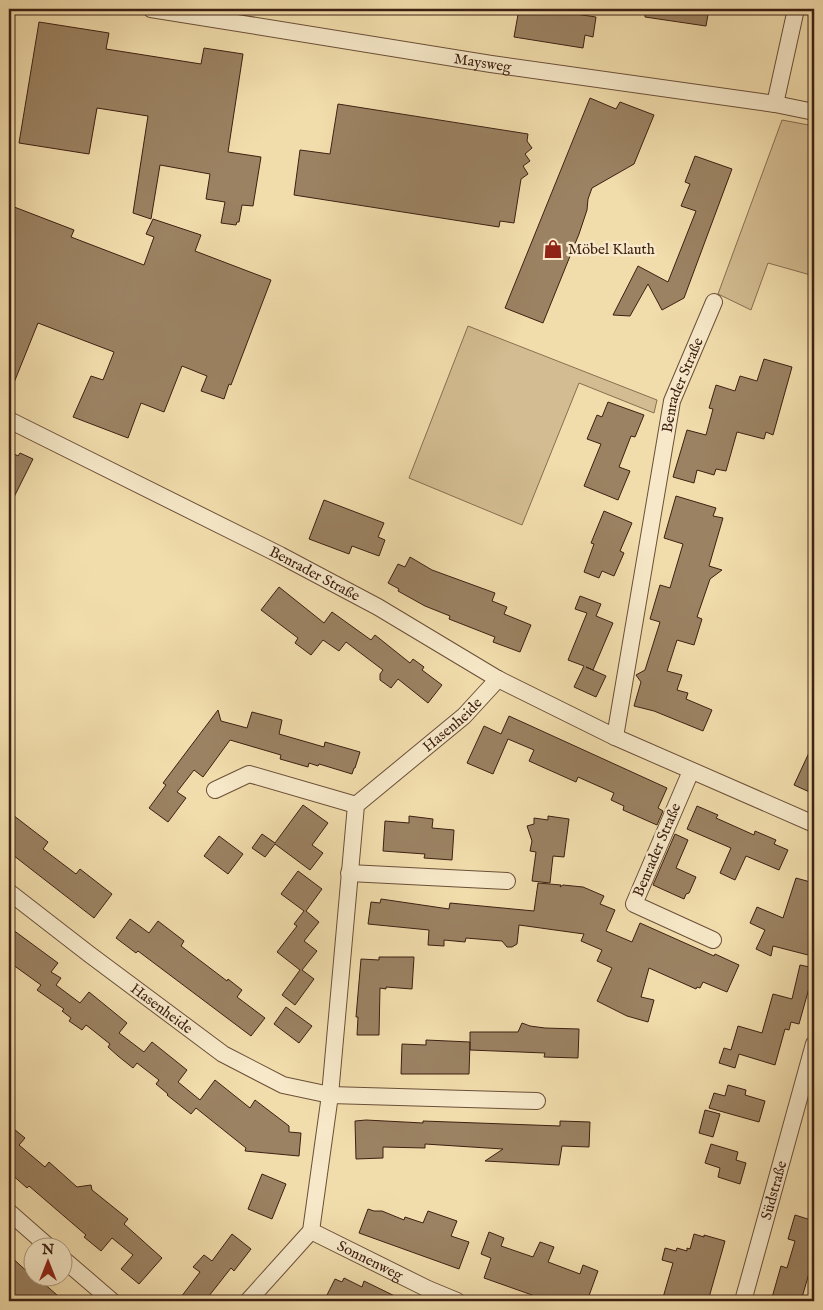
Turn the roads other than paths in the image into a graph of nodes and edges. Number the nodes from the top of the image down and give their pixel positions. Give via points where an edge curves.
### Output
1 (151, 9) edge
2 (796, 9) edge
3 (775, 104) junction
4 (814, 112) edge
5 (714, 302) dead end
6 (9, 420) edge
7 (498, 679) junction
8 (615, 737) junction
9 (691, 771) junction
10 (215, 790) dead end
11 (356, 805) junction
12 (814, 824) edge
13 (349, 873) junction
14 (507, 881) dead end
15 (9, 892) edge
16 (713, 940) dead end
17 (814, 1044) edge
18 (809, 1081) edge
19 (330, 1095) junction
20 (537, 1101) dead end
21 (9, 1212) edge
22 (311, 1230) junction
23 (39, 1238) edge
24 (72, 1267) edge
25 (112, 1301) edge
26 (248, 1301) edge
27 (457, 1301) edge
28 (743, 1301) edge

1 - 3 street, Maysweg via 490,64
2 - 3 street
3 - 4 street, Maysweg
5 - 8 street, Benrader Straße via 672,401
6 - 7 street, Benrader Straße via 370,602
7 - 8 street, Benrader Straße
7 - 11 street, Hasenheide via 464,716
8 - 9 street, Benrader Straße
9 - 12 street, Benrader Straße
9 - 16 street, Benrader Straße via 634,904
10 - 11 street via 249,774
11 - 13 street
13 - 14 street
13 - 19 street
15 - 19 street, Hasenheide via 223,1054 283,1085
17 - 18 street, Südstraße
18 - 28 street, Südstraße
19 - 20 street, Hasenheide
19 - 22 street
21 - 23 street
22 - 26 street
22 - 27 street, Sonnenweg
24 - 25 street

